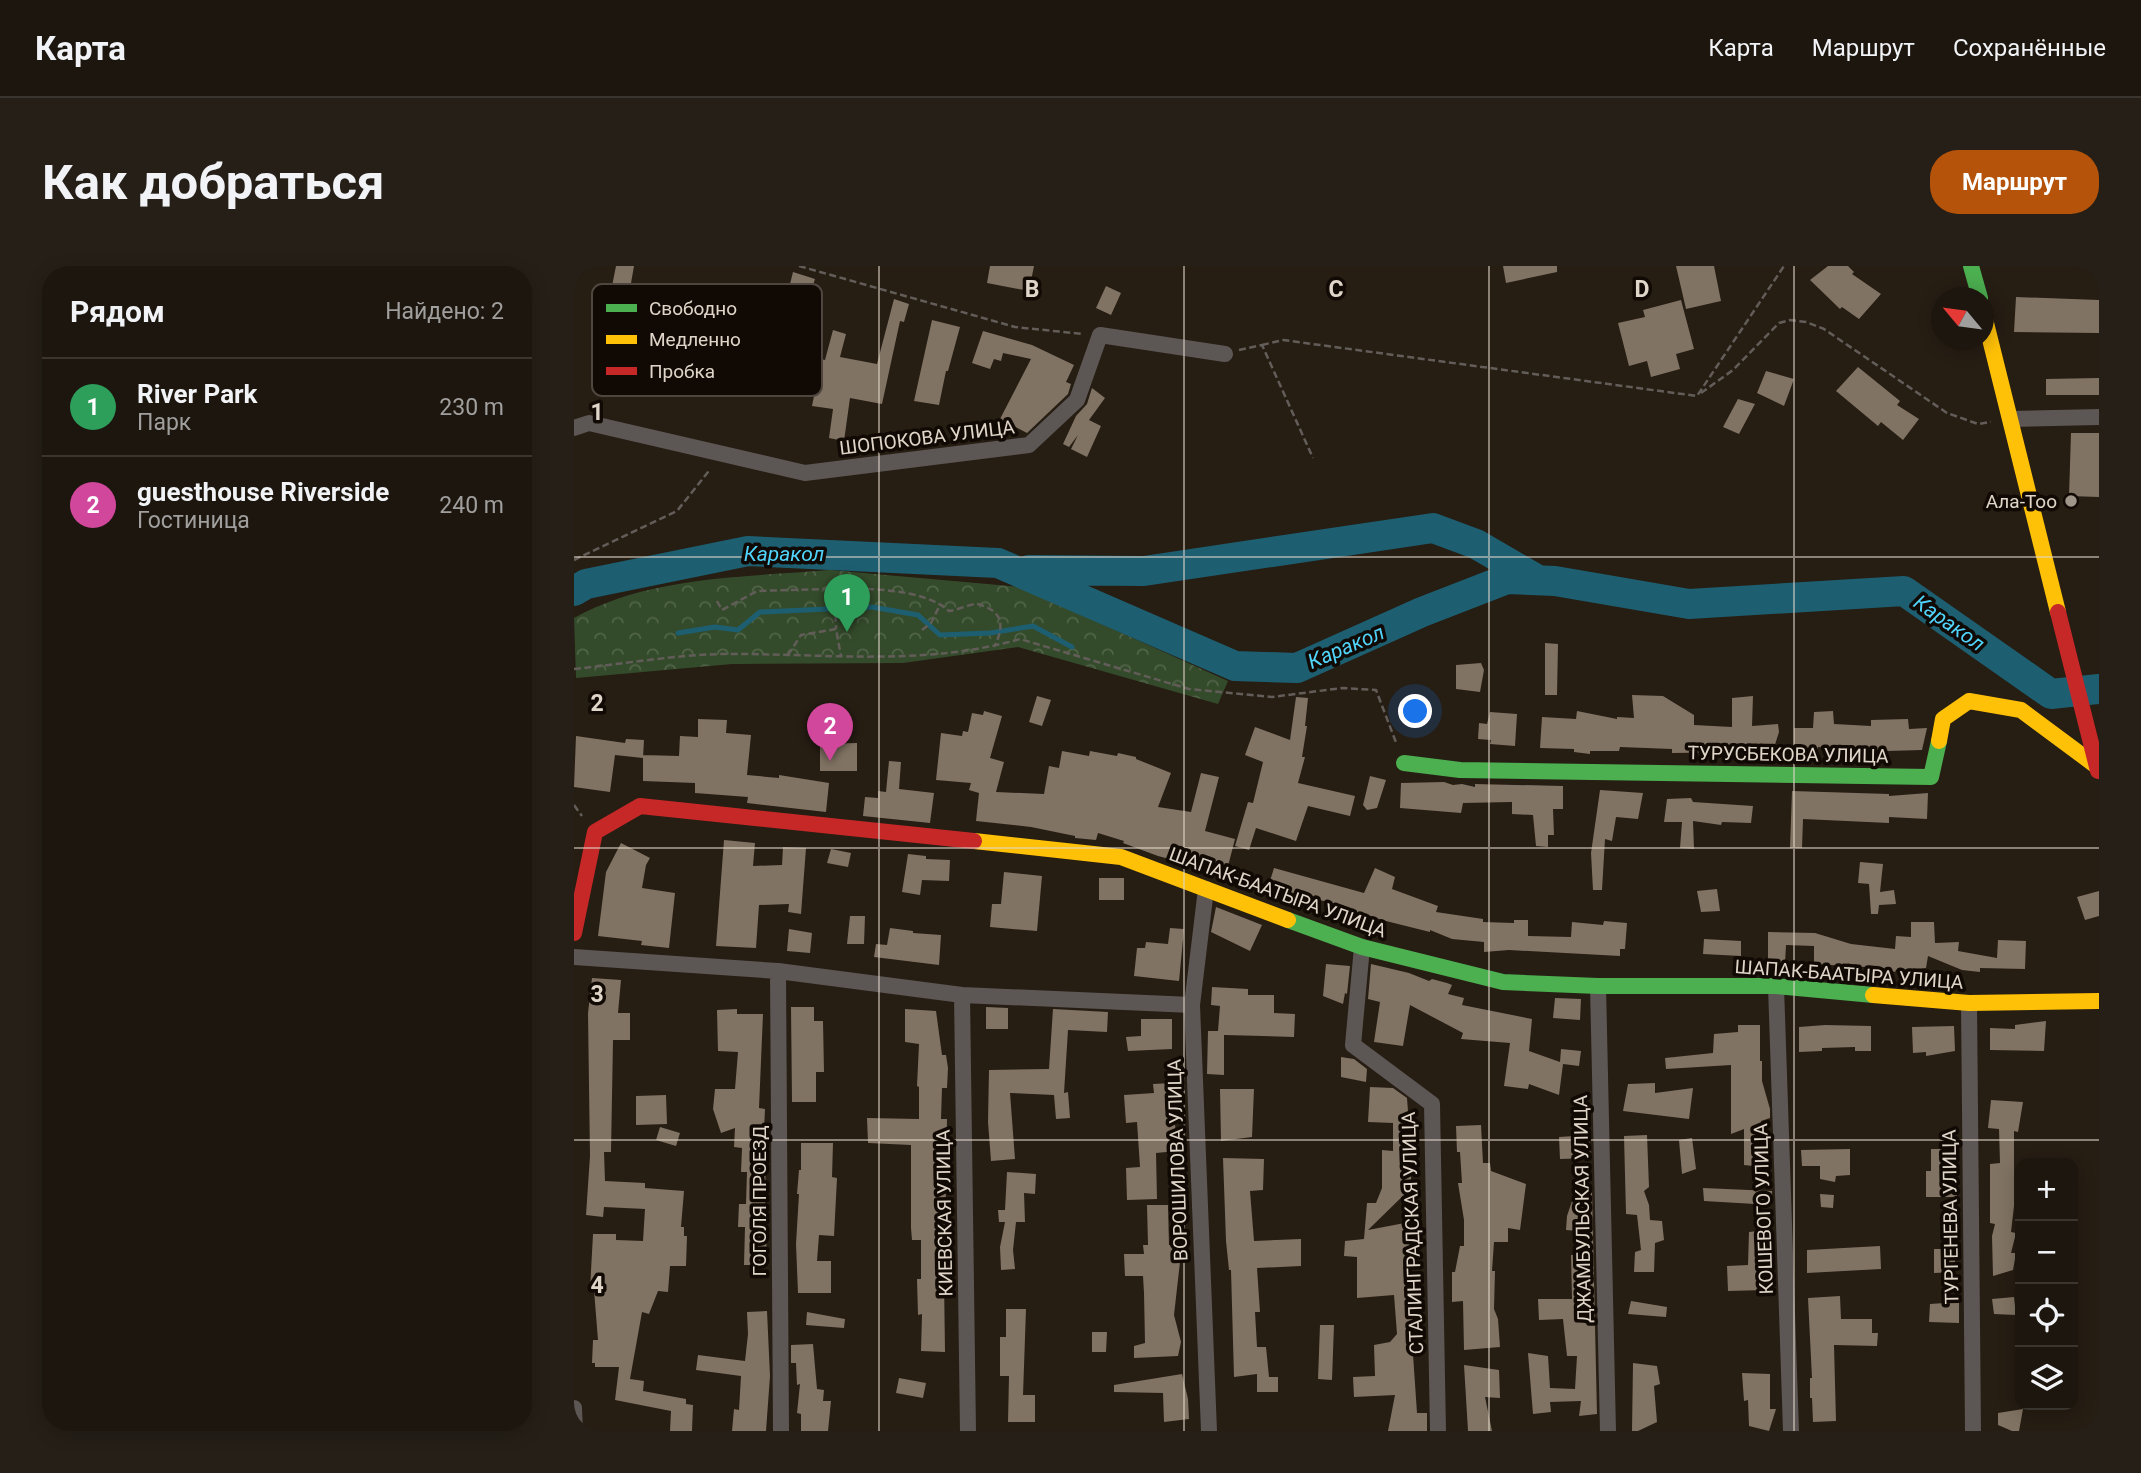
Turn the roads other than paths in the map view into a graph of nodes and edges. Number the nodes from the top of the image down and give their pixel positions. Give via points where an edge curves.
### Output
1 (1971, 266) edge
2 (1977, 287) edge
3 (1993, 350) edge
4 (1226, 354) road end
5 (2099, 417) edge
6 (2011, 419) junction
7 (574, 428) edge
8 (1404, 763) road end
9 (2098, 770) edge
10 (1206, 889) junction
11 (574, 933) edge
12 (1362, 947) junction
13 (574, 957) edge
14 (778, 971) junction
15 (1598, 986) junction
16 (1776, 986) junction
17 (962, 995) junction
18 (2099, 1001) edge
19 (1969, 1003) junction
20 (1192, 1005) junction
21 (574, 1408) edge
22 (575, 1431) edge
23 (781, 1431) edge
24 (968, 1431) edge
25 (1209, 1431) edge
26 (1438, 1431) edge
27 (1608, 1431) edge
28 (1791, 1431) edge
29 (1973, 1431) edge

1 - 2 street
3 - 6 street
4 - 7 street, ШОПОКОВА УЛИЦА via 1100,335 1077,400 1029,446 805,473 589,423
5 - 6 street
6 - 9 street
8 - 9 street, ТУРУСБЕКОВА УЛИЦА via 1460,770 1931,777 1943,719 1969,701 2021,710
10 - 11 street, ШАПАК-БААТЫРА УЛИЦА via 1121,857 640,806 595,832
10 - 12 street, ШАПАК-БААТЫРА УЛИЦА
10 - 20 street, ВОРОШИЛОВА УЛИЦА
12 - 15 street, ШАПАК-БААТЫРА УЛИЦА via 1503,982
12 - 26 street, СТАЛИНГРАДСКАЯ УЛИЦА via 1353,1045 1432,1104
13 - 14 street
14 - 17 street
14 - 23 street, ГОГОЛЯ ПРОЕЗД
15 - 16 street, ШАПАК-БААТЫРА УЛИЦА
15 - 27 street, ДЖАМБУЛЬСКАЯ УЛИЦА
16 - 19 street, ШАПАК-БААТЫРА УЛИЦА
16 - 28 street, КОШЕВОГО УЛИЦА
17 - 20 street
17 - 24 street, КИЕВСКАЯ УЛИЦА
18 - 19 street, ШАПАК-БААТЫРА УЛИЦА
19 - 29 street, ТУРГЕНЕВА УЛИЦА
20 - 25 street, ВОРОШИЛОВА УЛИЦА
21 - 22 street

